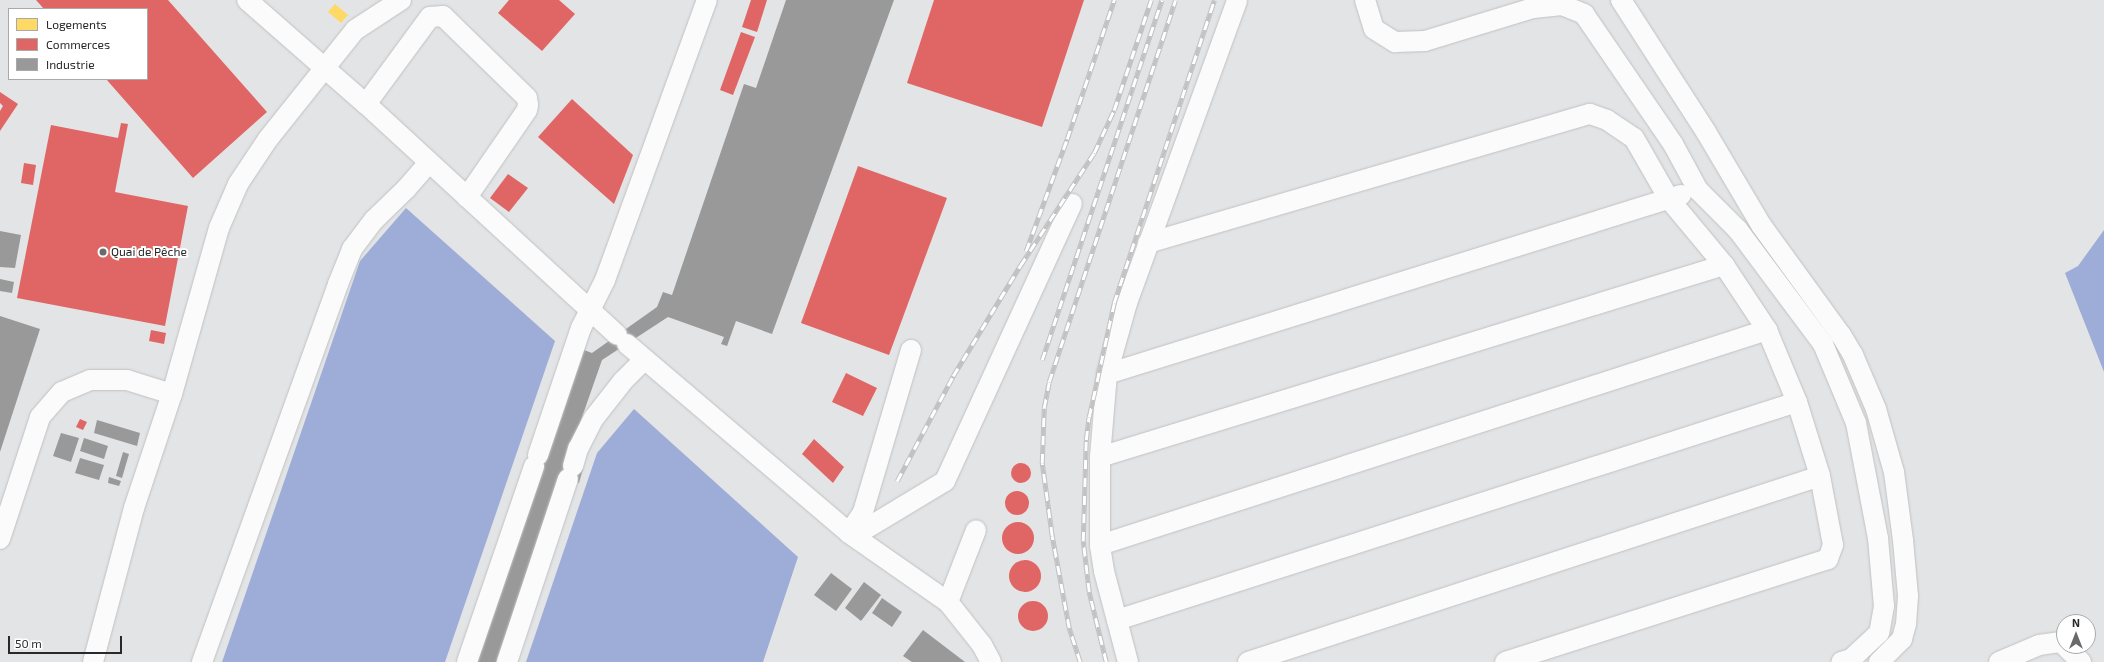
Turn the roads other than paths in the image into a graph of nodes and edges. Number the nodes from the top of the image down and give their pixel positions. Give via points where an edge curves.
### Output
1 (246, 0) edge
2 (401, 0) edge
3 (707, 0) edge
4 (1237, 0) edge
5 (1365, 0) edge
6 (1621, 0) edge
7 (324, 68) junction
8 (366, 104) junction
9 (429, 162) junction
10 (1698, 190) junction
11 (467, 197) junction
12 (1669, 199) junction
13 (1072, 204) dead end
14 (1148, 243) junction
15 (1724, 265) junction
16 (590, 310) junction
17 (1767, 330) junction
18 (911, 350) dead end
19 (644, 360) junction
20 (1107, 374) junction
21 (172, 394) junction
22 (1797, 402) junction
23 (1100, 457) junction
24 (1820, 476) junction
25 (976, 530) dead end
26 (852, 534) junction
27 (0, 539) edge
28 (1100, 545) junction
29 (948, 602) junction
30 (1117, 620) junction
31 (2056, 643) edge
32 (2072, 654) edge
33 (93, 662) edge
34 (202, 662) edge
35 (467, 662) edge
36 (507, 662) edge
37 (991, 662) edge
38 (1128, 662) edge
39 (1248, 662) edge
40 (1505, 662) edge
41 (1841, 662) edge
42 (1879, 662) edge
43 (1999, 662) edge
44 (2081, 662) edge

1 - 7 street
2 - 7 street via 355,30
3 - 16 street via 606,280
4 - 14 street
5 - 10 street via 1374,29 1395,42 1425,42 1533,8 1562,5 1584,14 1673,144
6 - 42 street via 1762,225 1841,335 1853,355 1876,409 1894,472 1908,596 1902,639
7 - 8 street
7 - 21 street via 268,139 238,184 219,228
8 - 9 street
8 - 11 street via 430,17 443,16 527,98 527,110
9 - 11 street
9 - 34 street via 374,220 352,249
10 - 12 street
10 - 41 street via 1738,230 1823,344 1856,423 1878,538 1884,606 1879,633 1851,659
11 - 16 street
12 - 14 street via 1634,138 1607,120 1590,114
12 - 15 street
12 - 20 street
13 - 26 street via 945,481
14 - 20 street via 1126,303
15 - 17 street
15 - 23 street
16 - 19 street
16 - 35 street
17 - 22 street
17 - 28 street
18 - 26 street via 863,512
19 - 26 street
19 - 36 street via 623,381 594,418 578,449
20 - 23 street
21 - 27 street via 127,380 90,380 62,392 40,418
21 - 33 street via 134,508
22 - 24 street
22 - 30 street
23 - 28 street
24 - 39 street
24 - 40 street via 1834,545 1828,559
25 - 29 street
26 - 29 street
28 - 30 street
29 - 37 street via 982,645
30 - 38 street
31 - 43 street via 2039,645
32 - 44 street

